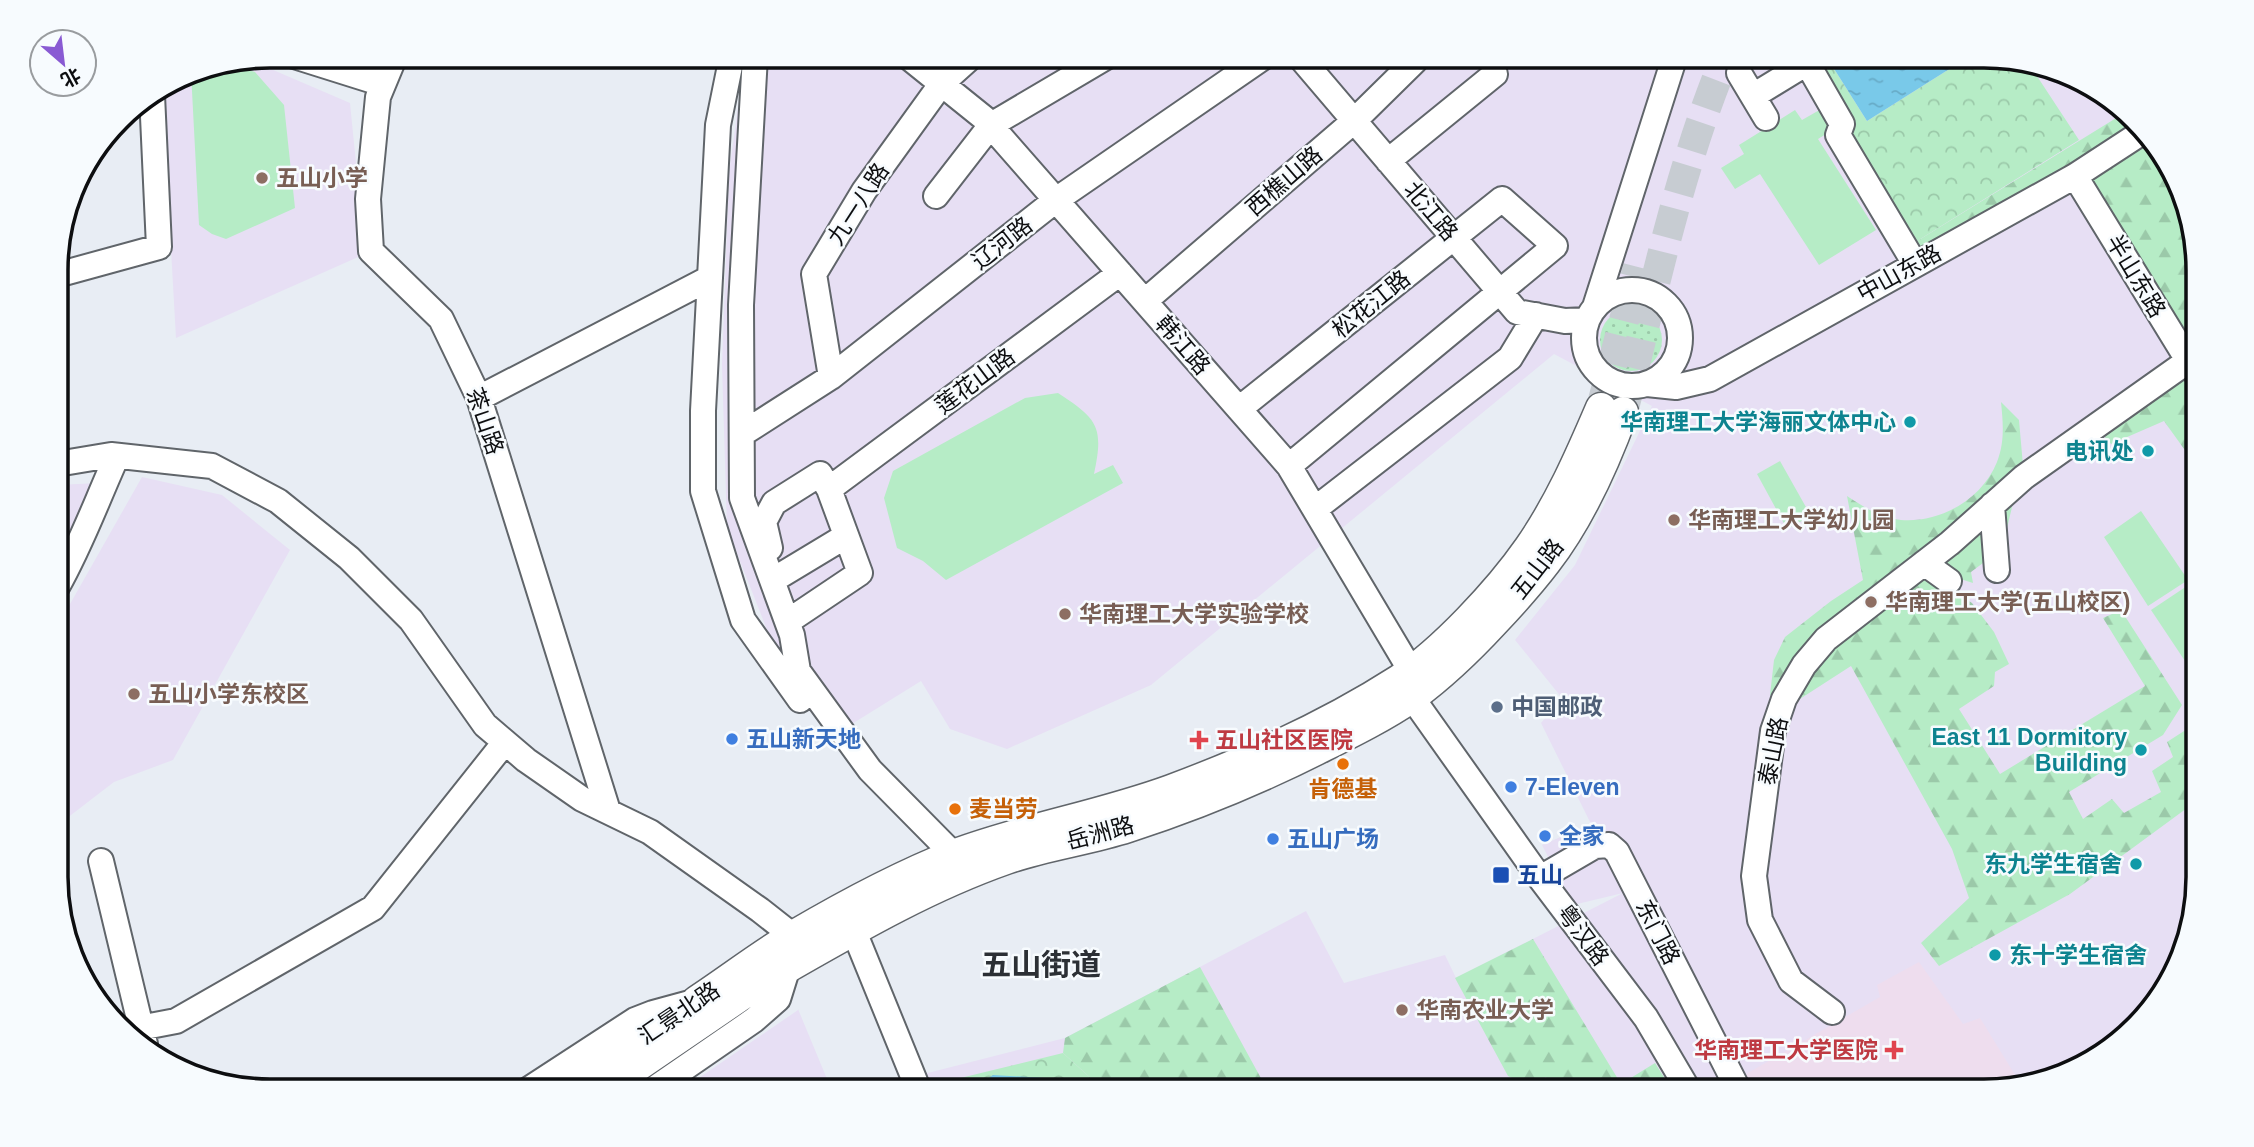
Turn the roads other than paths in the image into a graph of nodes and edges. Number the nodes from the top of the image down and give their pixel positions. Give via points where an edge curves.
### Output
1 (332, 68) edge
2 (390, 68) edge
3 (730, 68) edge
4 (754, 68) edge
5 (923, 68) edge
6 (959, 68) edge
7 (1088, 68) edge
8 (1248, 68) edge
9 (1309, 68) edge
10 (1408, 68) edge
11 (1671, 68) edge
12 (1797, 68) edge
13 (1810, 68) edge
14 (1739, 73) dead end
15 (1495, 74) dead end
16 (942, 83) junction
17 (383, 84) junction
18 (1753, 96) junction
19 (153, 106) edge
20 (1766, 118) dead end
21 (1354, 121) junction
22 (991, 125) junction
23 (2136, 137) edge
24 (1388, 161) junction
25 (2075, 176) junction
26 (936, 196) dead end
27 (1056, 200) junction
28 (1454, 238) junction
29 (1915, 264) junction
30 (69, 272) edge
31 (1120, 273) junction
32 (710, 278) junction
33 (1500, 292) junction
34 (1145, 301) junction
35 (1591, 313) junction
36 (1536, 315) junction
37 (2186, 358) edge
38 (2186, 372) edge
39 (831, 377) junction
40 (1647, 384) junction
41 (479, 398) junction
42 (1239, 409) junction
43 (1612, 410) tunnel mouth
44 (742, 434) junction
45 (117, 456) junction
46 (69, 462) edge
47 (1289, 466) junction
48 (829, 489) junction
49 (1992, 505) junction
50 (1315, 509) junction
51 (846, 536) junction
52 (1924, 563) junction
53 (69, 567) edge
54 (1997, 570) dead end
55 (778, 577) junction
56 (1949, 582) dead end
57 (791, 627) junction
58 (1407, 683) junction
59 (505, 742) junction
60 (870, 770) junction
61 (608, 811) junction
62 (954, 855) junction
63 (101, 861) dead end
64 (1539, 878) junction
65 (853, 929) junction
66 (804, 944) junction
67 (788, 967) junction
68 (697, 1001) junction
69 (1832, 1012) dead end
70 (137, 1029) edge
71 (142, 1033) edge
72 (1681, 1078) edge
73 (1732, 1078) edge
74 (545, 1079) edge
75 (583, 1079) edge
76 (624, 1079) edge
77 (669, 1079) edge
78 (914, 1079) edge

1 - 17 street
2 - 17 street, 茶山路
3 - 32 street via 718,125
4 - 44 street via 741,304
5 - 16 street, 韩江路
6 - 16 street, 九一八路
7 - 22 street
8 - 27 street, 辽河路
9 - 21 street, 北江路
10 - 21 street, 西樵山路
11 - 35 street
12 - 18 street
13 - 29 street via 1842,124 1838,135
14 - 18 street
15 - 24 street
16 - 22 street, 韩江路
16 - 39 street, 九一八路 via 864,191 814,274
17 - 41 street, 茶山路 via 368,199 370,251 441,319
18 - 20 street
19 - 30 street via 159,247
21 - 24 street, 北江路
21 - 34 street, 西樵山路
22 - 26 street
22 - 27 street, 韩江路
23 - 25 street, 中山东路
24 - 28 street, 北江路
25 - 29 street, 中山东路
25 - 37 street, 半山东路
27 - 31 street, 韩江路
27 - 39 street, 辽河路
28 - 33 street, 北江路
28 - 33 street, 松花江路 via 1502,199 1555,246
28 - 42 street, 松花江路
29 - 40 street, 中山东路 via 1710,379 1676,387
31 - 34 street, 韩江路
31 - 48 street, 莲花山路
32 - 41 street
32 - 60 street via 704,491 743,620 800,700
33 - 36 street, 北江路 via 1517,312
33 - 47 street
34 - 42 street, 韩江路
35 - 36 street, 北江路 via 1565,321
35 - 40 street via 1583,335 1591,365 1616,384
35 - 40 street via 1607,296 1623,290 1647,292 1668,305 1681,335 1679,351 1661,377
36 - 50 street via 1510,358
38 - 49 street, 泰山路 via 2034,469
39 - 44 street, 辽河路
41 - 61 street, 茶山路
42 - 47 street, 韩江路
43 - 58 main road, 五山路 via 1529,548
44 - 57 street via 742,498
45 - 46 street
45 - 53 street
45 - 59 street via 212,466 278,501 349,558 411,620 485,725
47 - 50 street, 韩江路
48 - 51 street
48 - 55 street via 820,474 774,503 764,522
49 - 52 street, 泰山路
49 - 54 street
50 - 58 street, 韩江路
51 - 55 street
51 - 57 street via 860,573
52 - 56 street
52 - 69 street, 泰山路 via 1826,639 1784,699 1773,731 1754,876 1760,920 1791,981
55 - 57 street
57 - 60 street via 798,671
58 - 62 main road, 岳洲路 via 1171,790
58 - 64 street, 粤汉路
58 - 65 main road, 岳洲路 via 1351,733 1244,783 1125,828 1007,859
59 - 61 street via 582,799
59 - 71 street via 373,908 176,1021
60 - 62 street
61 - 66 street via 650,832
62 - 66 main road, 岳洲路 via 881,888
63 - 70 street
64 - 72 street, 粤汉路 via 1646,1018
64 - 73 street, 东门路 via 1595,846 1609,845 1617,852
65 - 66 main road, 岳洲路
65 - 78 street
66 - 67 main road, 岳洲路
66 - 68 main road, 汇景北路
67 - 76 street, 汇景北路
67 - 77 street via 778,999
68 - 74 street via 635,1020
68 - 75 street, 汇景北路

